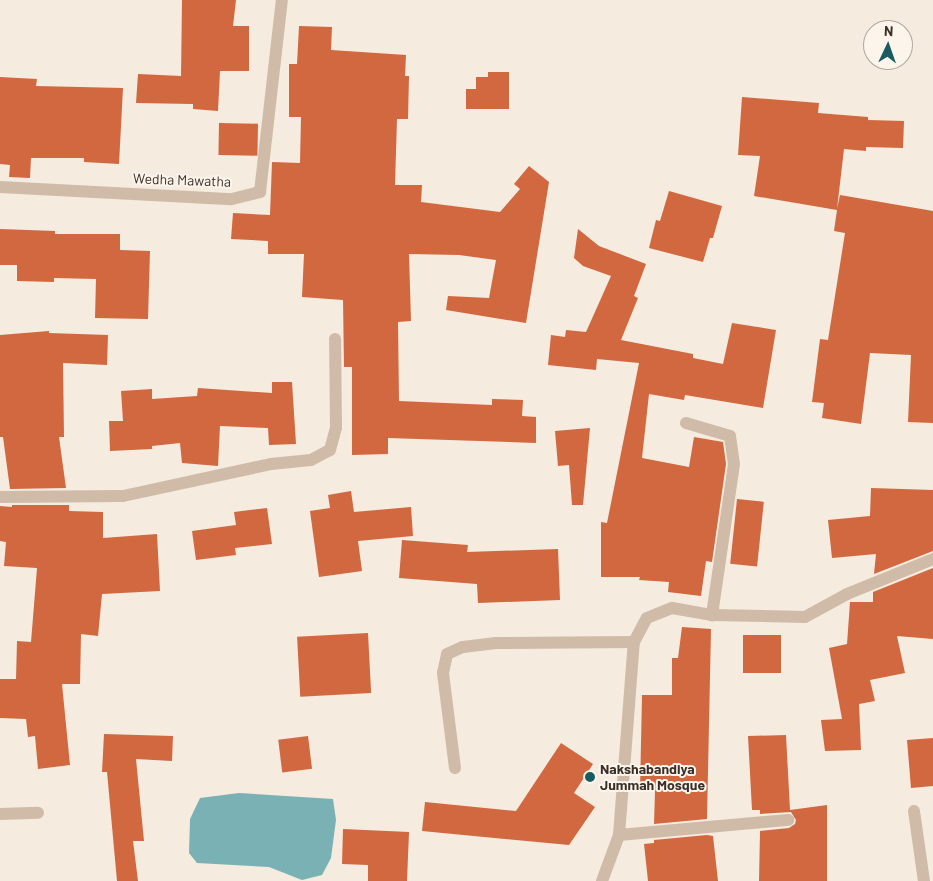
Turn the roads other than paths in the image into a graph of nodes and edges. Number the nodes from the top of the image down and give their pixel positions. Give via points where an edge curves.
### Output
1 (282, 0) edge
2 (0, 187) edge
3 (335, 339) dead end
4 (686, 423) dead end
5 (0, 497) edge
6 (933, 559) edge
7 (712, 615) junction
8 (634, 642) junction
9 (455, 768) dead end
10 (914, 810) dead end
11 (38, 813) dead end
12 (0, 814) edge
13 (788, 820) dead end
14 (619, 835) junction
15 (602, 881) edge
16 (924, 881) edge

1 - 2 street, Wedha Mawatha via 260,192 232,199
3 - 5 street via 336,428 330,450 311,460 271,464 123,496
4 - 7 street via 730,436 734,464
6 - 7 street via 847,594 805,617
7 - 8 street via 672,608 647,618
8 - 9 street via 496,643 463,647 447,654 443,672
8 - 14 street
10 - 16 street
11 - 12 street
13 - 14 street
14 - 15 street

